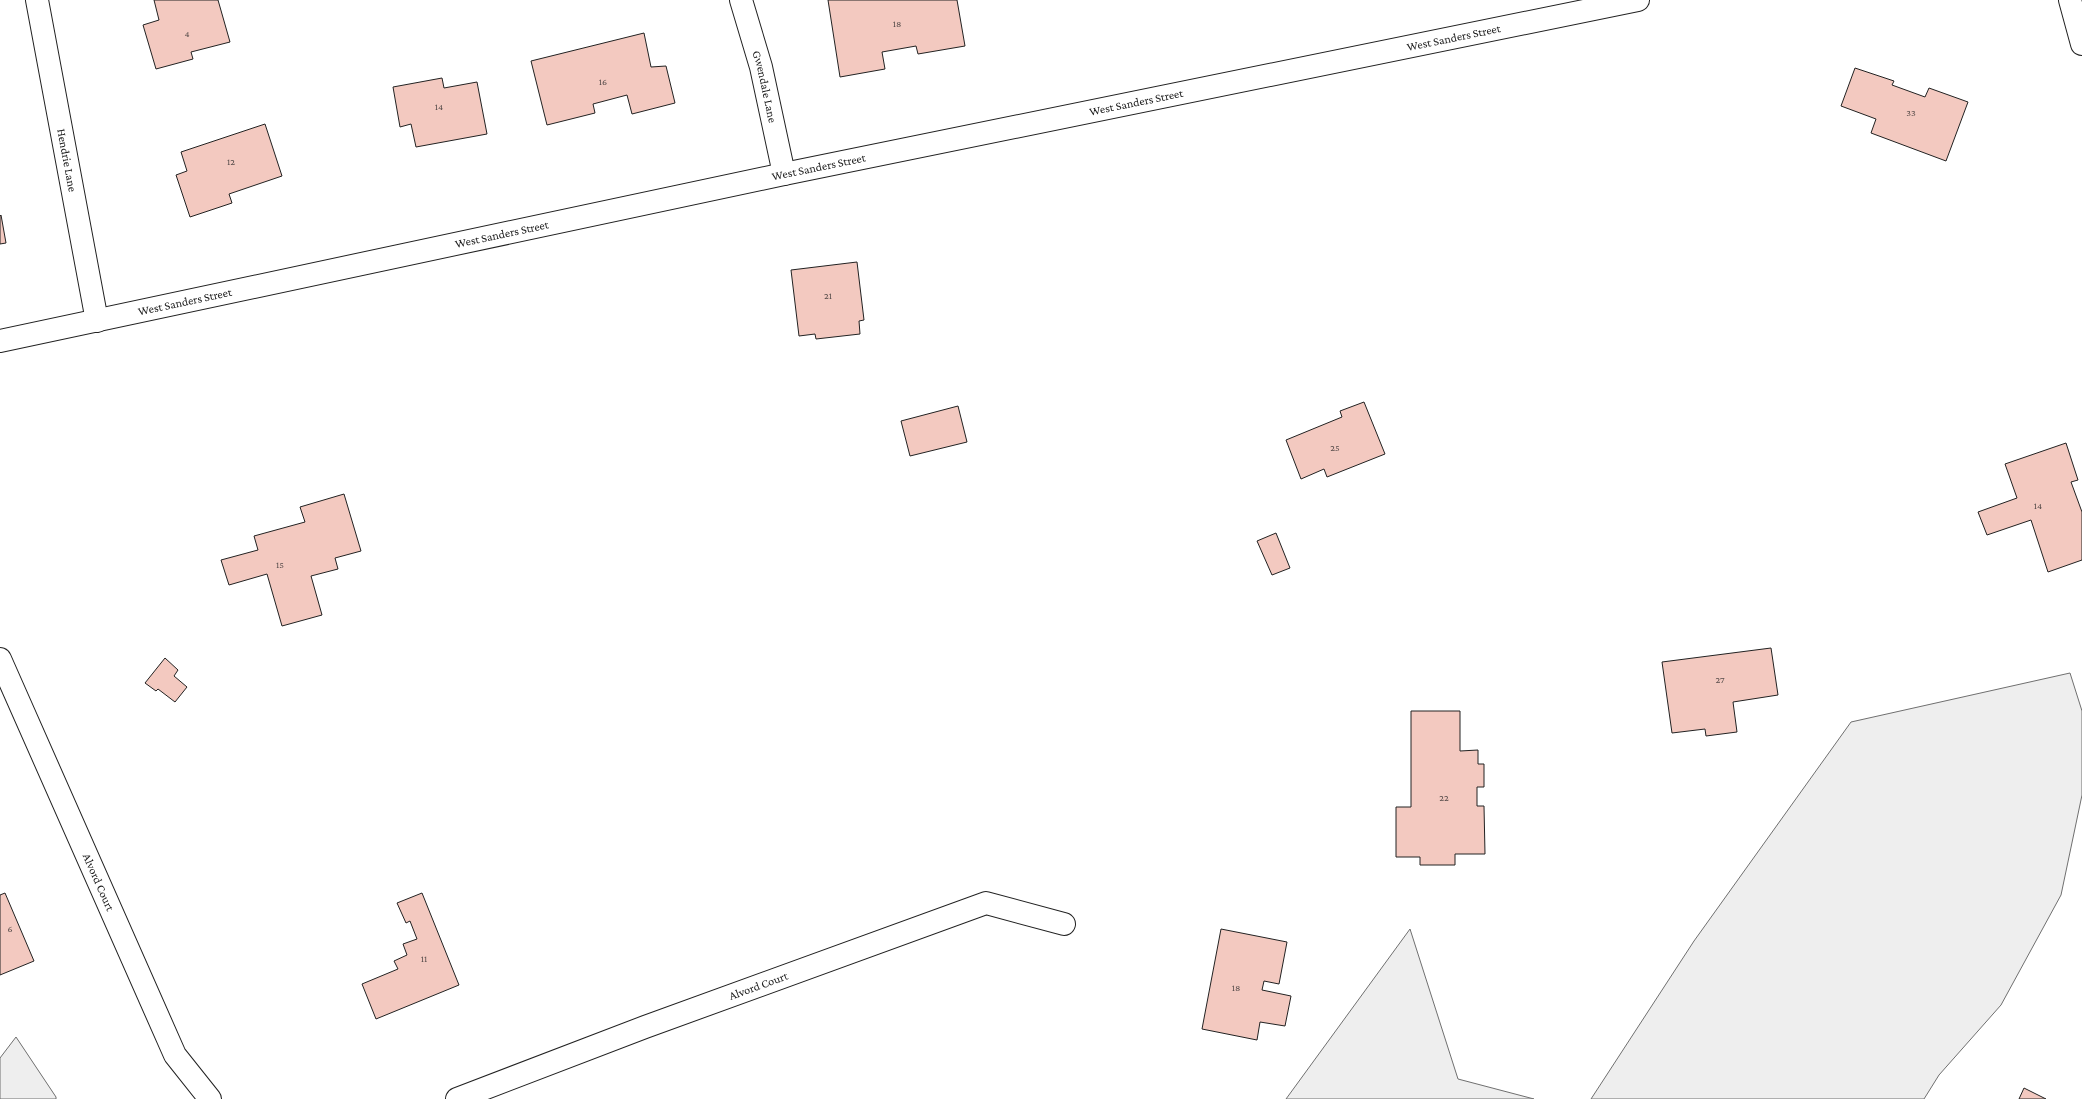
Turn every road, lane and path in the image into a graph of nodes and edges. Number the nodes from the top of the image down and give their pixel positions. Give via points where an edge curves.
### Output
1 (37, 0) edge
2 (741, 0) edge
3 (1638, 0) edge
4 (2070, 0) edge
5 (2082, 44) edge
6 (784, 174) junction
7 (97, 321) junction
8 (0, 341) edge
9 (0, 659) edge
10 (1064, 924) dead end
11 (210, 1099) edge
12 (457, 1099) edge

1 - 7 street, Hendrie Lane
2 - 6 street, Gwendale Lane via 761,67
3 - 6 street, West Sanders Street
4 - 5 street
6 - 7 street, West Sanders Street
7 - 8 street, West Sanders Street
9 - 11 street, Alvord Court via 175,1055
10 - 12 street, Alvord Court via 986,903 645,1027

